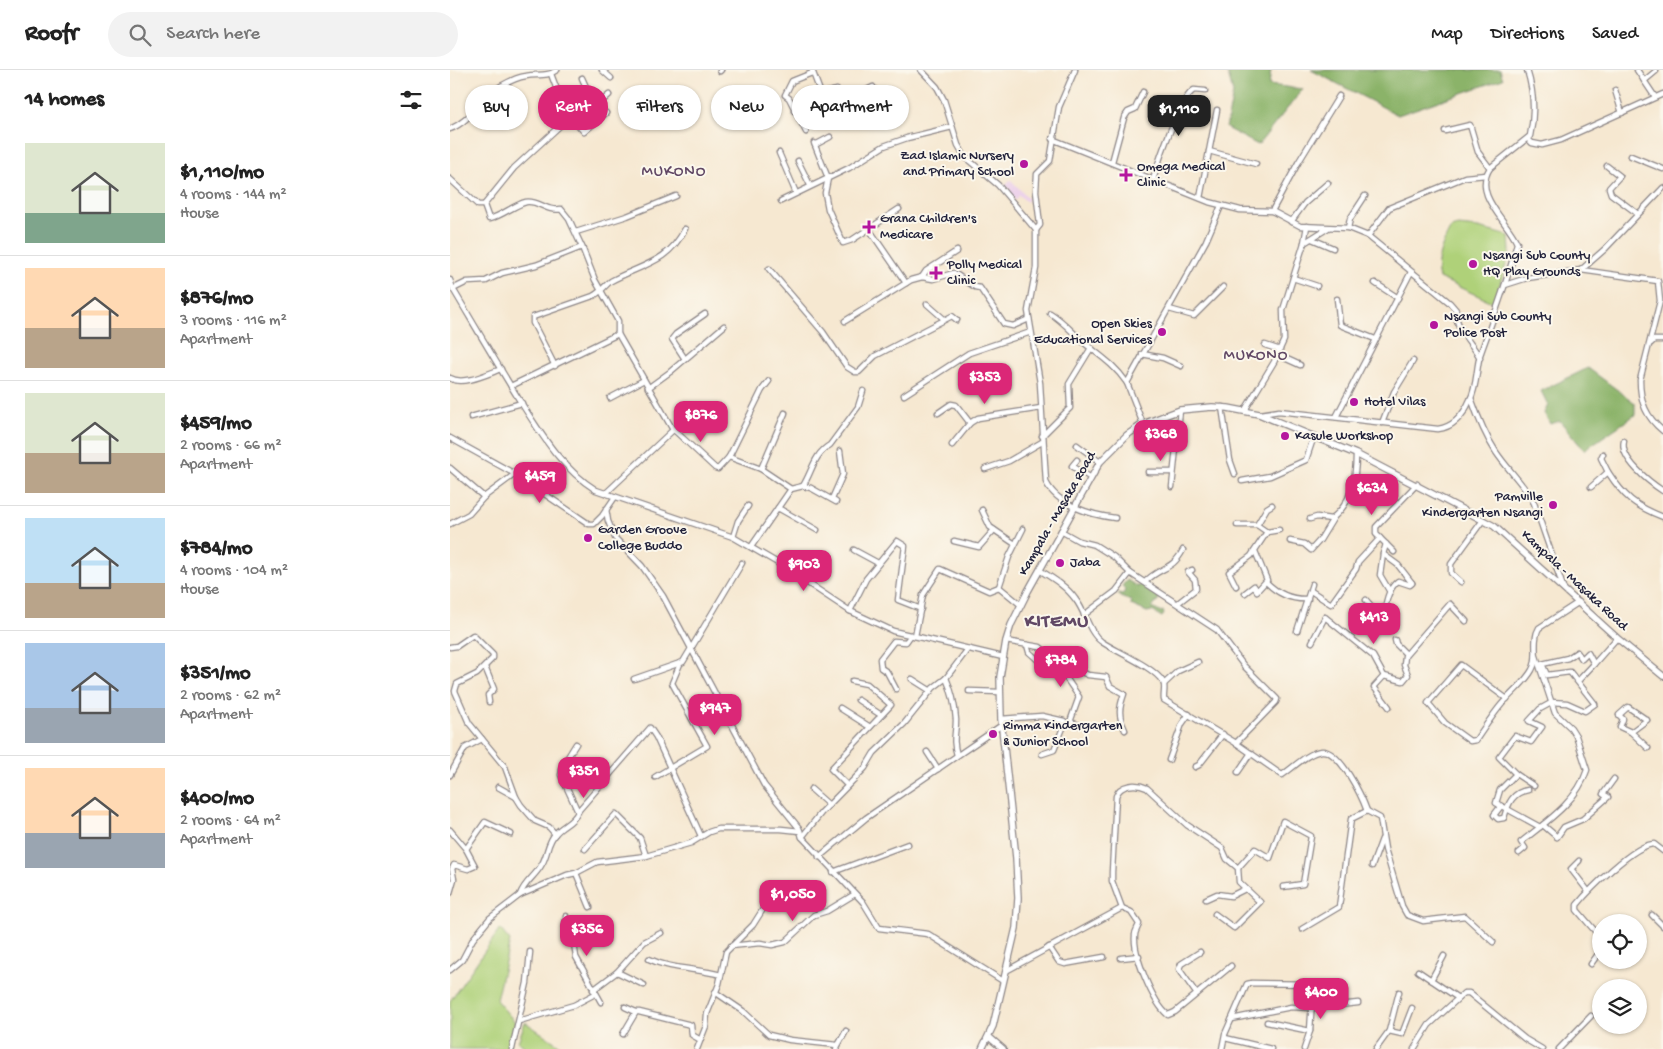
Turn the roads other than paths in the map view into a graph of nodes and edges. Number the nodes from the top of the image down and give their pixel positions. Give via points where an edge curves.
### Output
1 (557, 70) edge
2 (602, 70) edge
3 (921, 70) edge
4 (1075, 70) edge
5 (1527, 70) edge
6 (1638, 70) edge
7 (1656, 71) edge
8 (812, 72) edge
9 (551, 74) junction
10 (582, 78) dead end
11 (611, 78) dead end
12 (1644, 80) junction
13 (556, 85) edge
14 (585, 85) edge
15 (817, 85) edge
16 (1615, 90) dead end
17 (1205, 91) dead end
18 (1144, 92) dead end
19 (1663, 94) edge
20 (1339, 96) dead end
21 (1655, 97) junction
22 (792, 106) edge
23 (1217, 110) dead end
24 (1622, 113) junction
25 (952, 127) junction
26 (450, 128) edge
27 (557, 130) edge
28 (1445, 131) dead end
29 (830, 137) dead end
30 (1052, 138) junction
31 (1528, 139) junction
32 (1209, 151) junction
33 (779, 152) dead end
34 (1631, 156) dead end
35 (798, 161) dead end
36 (1112, 162) junction
37 (1256, 164) dead end
38 (1608, 166) dead end
39 (1490, 168) junction
40 (1663, 169) edge
41 (1486, 175) junction
42 (828, 178) junction
43 (450, 179) edge
44 (1154, 180) junction
45 (1328, 183) dead end
46 (810, 186) junction
47 (1663, 188) edge
48 (796, 193) junction
49 (676, 196) dead end
50 (1365, 196) dead end
51 (1200, 198) junction
52 (781, 201) dead end
53 (484, 205) junction
54 (1221, 206) junction
55 (899, 209) dead end
56 (1272, 211) junction
57 (1638, 214) junction
58 (1292, 222) junction
59 (1307, 226) junction
60 (1328, 228) junction
61 (1348, 228) junction
62 (684, 229) dead end
63 (869, 229) junction
64 (1036, 230) junction
65 (576, 232) junction
66 (1368, 236) junction
67 (1312, 239) junction
68 (1304, 243) junction
69 (582, 247) junction
70 (1333, 248) dead end
71 (956, 251) dead end
72 (769, 269) dead end
73 (1581, 270) junction
74 (1411, 272) junction
75 (922, 277) junction
76 (1293, 278) junction
77 (450, 280) edge
78 (1660, 282) edge
79 (906, 283) junction
80 (1375, 283) dead end
81 (1505, 285) junction
82 (1317, 286) dead end
83 (1224, 287) dead end
84 (453, 289) junction
85 (602, 291) junction
86 (1398, 298) junction
87 (1337, 299) dead end
88 (928, 304) dead end
89 (1169, 309) junction
90 (1050, 313) dead end
91 (705, 314) dead end
92 (944, 319) junction
93 (1029, 319) junction
94 (957, 320) dead end
95 (845, 321) dead end
96 (724, 326) dead end
97 (1031, 332) junction
98 (618, 334) junction
99 (1376, 339) junction
100 (1663, 340) edge
101 (1651, 344) junction
102 (1265, 345) dead end
103 (1091, 348) junction
104 (1279, 353) junction
105 (1142, 354) junction
106 (1480, 358) junction
107 (685, 359) junction
108 (1413, 361) dead end
109 (1300, 365) dead end
110 (555, 366) junction
111 (1181, 366) dead end
112 (501, 369) junction
113 (450, 378) edge
114 (644, 380) junction
115 (769, 381) dead end
116 (1126, 383) junction
117 (511, 386) junction
118 (648, 388) junction
119 (863, 391) dead end
120 (904, 395) dead end
121 (610, 398) dead end
122 (1472, 398) junction
123 (522, 403) junction
124 (1222, 407) junction
125 (1041, 408) junction
126 (1180, 410) junction
127 (1245, 410) junction
128 (785, 413) dead end
129 (938, 414) dead end
130 (1259, 414) junction
131 (471, 417) dead end
132 (1336, 418) junction
133 (970, 423) junction
134 (1382, 423) junction
135 (1143, 424) junction
136 (673, 429) junction
137 (1663, 431) edge
138 (1314, 436) junction
139 (450, 438) edge
140 (1042, 439) junction
141 (1624, 441) dead end
142 (952, 445) dead end
143 (1077, 445) dead end
144 (840, 451) dead end
145 (1356, 454) junction
146 (1603, 454) dead end
147 (729, 457) junction
148 (1077, 460) dead end
149 (1100, 462) junction
150 (450, 468) edge
151 (761, 469) junction
152 (985, 469) dead end
153 (1148, 472) dead end
154 (1173, 472) junction
155 (1608, 472) junction
156 (515, 474) junction
157 (1235, 474) dead end
158 (1091, 478) junction
159 (1242, 481) dead end
160 (1417, 484) junction
161 (802, 486) junction
162 (1172, 487) dead end
163 (1591, 487) dead end
164 (791, 489) junction
165 (1663, 491) edge
166 (606, 493) junction
167 (484, 497) junction
168 (615, 497) junction
169 (748, 506) dead end
170 (1272, 506) dead end
171 (1075, 507) junction
172 (606, 508) junction
173 (778, 508) junction
174 (982, 510) dead end
175 (1335, 516) junction
176 (1663, 517) edge
177 (1115, 518) dead end
178 (1310, 519) dead end
179 (1483, 520) junction
180 (450, 524) edge
181 (1237, 524) dead end
182 (1257, 524) junction
183 (1023, 529) dead end
184 (817, 530) dead end
185 (994, 530) junction
186 (1279, 530) dead end
187 (1061, 531) junction
188 (1267, 532) junction
189 (733, 537) junction
190 (1380, 538) junction
191 (954, 541) dead end
192 (1290, 541) dead end
193 (1015, 544) junction
194 (1386, 544) junction
195 (751, 547) junction
196 (854, 550) dead end
197 (1183, 550) dead end
198 (1256, 550) junction
199 (1394, 552) dead end
200 (1383, 554) junction
201 (742, 563) dead end
202 (878, 563) junction
203 (1192, 570) dead end
204 (1040, 571) junction
205 (1130, 573) junction
206 (1145, 582) junction
207 (1266, 582) junction
208 (1461, 582) dead end
209 (1312, 584) dead end
210 (1236, 586) dead end
211 (999, 587) junction
212 (1563, 587) junction
213 (1311, 591) junction
214 (1390, 592) junction
215 (1245, 593) dead end
216 (1308, 599) junction
217 (1366, 600) dead end
218 (1579, 602) junction
219 (1178, 603) junction
220 (1021, 605) junction
221 (921, 610) junction
222 (850, 611) junction
223 (1084, 615) junction
224 (1466, 621) dead end
225 (1297, 631) dead end
226 (913, 636) junction
227 (1617, 638) junction
228 (1395, 640) dead end
229 (1006, 641) junction
230 (1312, 642) dead end
231 (1027, 645) junction
232 (450, 647) edge
233 (691, 648) junction
234 (968, 649) junction
235 (1406, 654) junction
236 (1535, 655) junction
237 (1003, 657) junction
238 (1052, 657) junction
239 (1039, 661) dead end
240 (1198, 662) dead end
241 (680, 664) junction
242 (1594, 664) junction
243 (485, 667) junction
244 (1384, 676) junction
245 (1663, 676) edge
246 (946, 678) junction
247 (634, 679) dead end
248 (912, 679) dead end
249 (852, 681) dead end
250 (1578, 681) junction
251 (458, 684) junction
252 (1164, 684) junction
253 (450, 688) edge
254 (896, 689) dead end
255 (931, 691) junction
256 (969, 691) dead end
257 (1000, 692) junction
258 (1507, 698) junction
259 (858, 700) dead end
260 (489, 702) dead end
261 (1551, 703) junction
262 (1389, 707) dead end
263 (840, 708) dead end
264 (1189, 714) junction
265 (881, 715) junction
266 (1002, 722) junction
267 (1067, 722) junction
268 (1079, 725) dead end
269 (870, 727) junction
270 (1125, 730) dead end
271 (1632, 732) junction
272 (1223, 734) junction
273 (482, 738) junction
274 (1236, 742) junction
275 (576, 744) dead end
276 (1648, 748) dead end
277 (927, 752) dead end
278 (1251, 753) junction
279 (1042, 754) dead end
280 (957, 755) junction
281 (1168, 760) dead end
282 (1195, 767) dead end
283 (669, 768) junction
284 (938, 768) junction
285 (1238, 772) dead end
286 (450, 774) edge
287 (1516, 774) junction
288 (655, 777) dead end
289 (1614, 779) dead end
290 (848, 785) junction
291 (1534, 786) dead end
292 (498, 787) dead end
293 (810, 789) dead end
294 (1528, 790) dead end
295 (516, 797) junction
296 (829, 805) junction
297 (1501, 806) junction
298 (1506, 809) junction
299 (579, 810) junction
300 (1367, 811) junction
301 (1542, 826) junction
302 (450, 830) edge
303 (800, 831) junction
304 (510, 834) dead end
305 (555, 834) junction
306 (701, 836) junction
307 (802, 837) junction
308 (1383, 838) junction
309 (908, 844) dead end
310 (466, 849) junction
311 (585, 849) dead end
312 (1663, 851) edge
313 (1519, 853) dead end
314 (646, 856) junction
315 (819, 857) junction
316 (1579, 861) dead end
317 (1372, 866) dead end
318 (1238, 868) junction
319 (833, 872) junction
320 (576, 873) junction
321 (1283, 887) dead end
322 (1245, 889) junction
323 (1588, 891) junction
324 (450, 894) edge
325 (855, 894) junction
326 (520, 896) junction
327 (1206, 899) dead end
328 (765, 906) dead end
329 (590, 907) dead end
330 (1122, 908) junction
331 (1215, 914) dead end
332 (1652, 915) dead end
333 (566, 916) dead end
334 (1663, 926) edge
335 (1592, 928) edge
336 (1302, 929) dead end
337 (661, 933) dead end
338 (1493, 942) dead end
339 (730, 946) junction
340 (1049, 947) junction
341 (530, 952) dead end
342 (1200, 952) dead end
343 (1139, 956) junction
344 (1444, 956) dead end
345 (1104, 957) dead end
346 (1121, 958) dead end
347 (649, 959) dead end
348 (1231, 966) dead end
349 (450, 970) edge
350 (1006, 971) junction
351 (1418, 971) dead end
352 (617, 972) junction
353 (721, 975) junction
354 (1431, 980) junction
355 (1004, 981) junction
356 (644, 985) dead end
357 (594, 992) junction
358 (715, 992) junction
359 (1399, 992) dead end
360 (1196, 993) junction
361 (1458, 998) junction
362 (601, 1002) dead end
363 (1358, 1003) dead end
364 (625, 1007) dead end
365 (1312, 1008) junction
366 (1412, 1008) dead end
367 (636, 1012) junction
368 (1591, 1016) dead end
369 (1232, 1019) junction
370 (519, 1021) junction
371 (1267, 1022) dead end
372 (846, 1031) dead end
373 (1310, 1031) junction
374 (1389, 1031) junction
375 (623, 1034) dead end
376 (989, 1038) junction
377 (1225, 1038) junction
378 (699, 1039) junction
379 (837, 1047) edge
380 (512, 1049) edge
381 (697, 1049) edge
382 (982, 1049) edge
383 (1003, 1049) edge
384 (1222, 1049) edge
385 (1271, 1049) edge
386 (1304, 1049) edge
387 (1376, 1049) edge
388 (1414, 1049) edge
389 (1542, 1049) edge
390 (1559, 1049) edge

1 - 9 street
2 - 11 street
3 - 25 street via 941,94
4 - 30 street via 1059,107
5 - 31 street via 1534,102 1532,130
6 - 12 street
7 - 12 street
8 - 15 street
8 - 22 street via 792,82 785,95
9 - 13 street
9 - 26 street via 526,76 502,85 460,125
10 - 14 street
12 - 21 street
16 - 24 street
17 - 44 street via 1194,90 1187,95
18 - 36 street via 1135,109 1124,118
19 - 21 street
20 - 56 street
21 - 24 street
23 - 32 street
24 - 31 street via 1562,140 1542,145
25 - 42 street via 896,142
25 - 64 street via 965,157 998,185
27 - 53 street via 514,168
28 - 39 street via 1470,125 1478,152
29 - 42 street via 814,144
30 - 36 street via 1067,147
30 - 64 street via 1050,161 1038,174 1036,191 1040,225
31 - 39 street
32 - 37 street
32 - 51 street
33 - 48 street
34 - 40 street
35 - 46 street
36 - 44 street
38 - 57 street via 1620,176 1609,188 1611,194
39 - 41 street
41 - 66 street via 1465,177 1389,208
41 - 81 street via 1490,202 1517,243
42 - 46 street
42 - 63 street via 825,193 828,209 843,243
43 - 53 street via 478,205
44 - 51 street
45 - 58 street via 1305,203
46 - 48 street
47 - 57 street
48 - 52 street
49 - 65 street
50 - 61 street
51 - 54 street
53 - 65 street via 489,219 526,202 535,202 547,209 561,209
54 - 56 street
54 - 89 street
55 - 63 street
56 - 58 street
57 - 73 street
58 - 59 street
59 - 60 street
59 - 68 street
60 - 61 street
60 - 67 street
61 - 66 street
62 - 85 street via 669,252 650,265 610,282
63 - 79 street
64 - 93 street via 1036,268
65 - 69 street
66 - 74 street
67 - 68 street
67 - 70 street
68 - 76 street
69 - 84 street via 536,265 502,272 486,281 467,282
69 - 85 street
71 - 75 street
72 - 92 street via 823,332 847,367 855,372 876,356
73 - 78 street
73 - 81 street via 1527,278
74 - 86 street
74 - 106 street via 1456,310 1458,328
75 - 79 street
75 - 93 street via 933,279 954,273 980,288 1004,324 1012,326
76 - 82 street
76 - 104 street via 1282,310 1285,335
77 - 84 street
78 - 101 street via 1660,301
79 - 95 street
80 - 86 street
81 - 106 street
83 - 89 street via 1194,316
84 - 112 street
85 - 98 street via 618,321
85 - 110 street via 533,317
86 - 99 street
87 - 99 street via 1340,325
88 - 92 street
89 - 105 street
90 - 103 street via 1066,323
91 - 107 street via 672,339
92 - 94 street via 952,316
93 - 97 street
96 - 107 street
97 - 120 street via 969,354
97 - 125 street
98 - 110 street
98 - 114 street
99 - 132 street
100 - 101 street via 1654,340
101 - 137 street via 1640,380 1640,391 1647,416
102 - 104 street
103 - 116 street via 1106,358
103 - 140 street via 1069,384 1070,408
104 - 109 street
104 - 127 street
105 - 111 street
105 - 116 street
106 - 122 street
107 - 118 street
108 - 134 street via 1394,392
110 - 117 street
112 - 113 street via 472,379
112 - 117 street
114 - 118 street
114 - 121 street
115 - 147 street
116 - 135 street
117 - 123 street
118 - 136 street
119 - 161 street via 858,407 816,459
122 - 134 street via 1459,418 1443,428
122 - 212 street via 1482,428 1493,447 1534,503
123 - 131 street
123 - 166 street via 562,462 584,482
124 - 126 main road, Kampala - Masaka Road
124 - 127 main road, Kampala - Masaka Road
124 - 157 street
125 - 133 street via 989,414
125 - 140 street
126 - 135 main road, Kampala - Masaka Road
126 - 154 street
127 - 130 main road, Kampala - Masaka Road
128 - 151 street
129 - 133 street via 951,404 956,405
130 - 132 street via 1279,411
130 - 138 main road, Kampala - Masaka Road
132 - 134 street
133 - 142 street
135 - 149 main road, Kampala - Masaka Road via 1127,434
136 - 147 street via 715,468 718,469
136 - 166 street via 662,443
138 - 145 main road, Kampala - Masaka Road
138 - 159 street via 1306,460 1270,476
139 - 156 street
140 - 152 street via 1009,460
140 - 171 street via 1047,485
141 - 165 street via 1624,452 1646,478
143 - 149 street
144 - 161 street via 843,474 834,501
145 - 160 main road, Kampala - Masaka Road
145 - 175 street via 1354,486
146 - 155 street via 1601,458
147 - 151 street
148 - 158 street via 1072,466
149 - 158 main road, Kampala - Masaka Road
150 - 167 street
151 - 164 street
153 - 154 street
154 - 162 street
155 - 163 street
155 - 176 street via 1629,500
156 - 167 street
156 - 172 street via 589,524 596,523
158 - 171 main road, Kampala - Masaka Road
160 - 179 main road, Kampala - Masaka Road
160 - 190 street via 1379,523 1375,530
161 - 164 street
164 - 173 street
166 - 168 street
167 - 180 street via 469,514
168 - 172 street
168 - 189 street
169 - 189 street
170 - 182 street via 1267,508
171 - 177 street
171 - 187 main road, Kampala - Masaka Road
172 - 233 street via 615,538 656,584
173 - 184 street
173 - 195 street
174 - 185 street
175 - 178 street via 1326,520
175 - 192 street via 1311,550 1304,544
179 - 208 street via 1451,564 1451,573
179 - 212 main road, Kampala - Masaka Road via 1518,545
181 - 182 street
182 - 188 street
183 - 193 street
185 - 191 street via 979,547
185 - 193 street
186 - 188 street
187 - 204 main road, Kampala - Masaka Road
187 - 205 street via 1095,545
188 - 198 street
189 - 195 street
190 - 194 street
190 - 213 street via 1358,562 1356,570 1331,604
193 - 211 street
194 - 199 street
194 - 200 street
195 - 222 street
196 - 202 street
197 - 206 street via 1177,562 1155,572
198 - 207 street via 1268,580
198 - 210 street via 1243,564 1229,572
200 - 214 street via 1380,575
200 - 214 street via 1398,565 1412,583 1398,582
201 - 233 street
202 - 221 street via 894,541 905,546 898,600
202 - 222 street
203 - 219 street via 1188,572 1195,580 1196,589
204 - 220 main road, Kampala - Masaka Road
204 - 223 street via 1060,583 1077,601
205 - 206 street
205 - 223 street via 1116,591
206 - 219 street
207 - 215 street via 1257,591 1254,586
207 - 216 street via 1279,594
209 - 213 street
211 - 220 street
211 - 221 street via 989,591 940,568 928,585
212 - 218 main road, Kampala - Masaka Road
213 - 216 street
214 - 217 street via 1385,611 1374,608
216 - 225 street
218 - 227 main road, Kampala - Masaka Road
218 - 236 street via 1539,628 1535,634
219 - 274 street via 1217,630 1244,666 1277,698
220 - 229 main road, Kampala - Masaka Road
221 - 226 street
222 - 226 street via 893,631
223 - 252 street via 1102,642 1138,662
224 - 235 street via 1450,604
226 - 234 street
226 - 254 street via 906,642 894,641 880,659 881,668 887,672
227 - 242 street
227 - 245 main road, Kampala - Masaka Road
228 - 235 street
229 - 231 street
229 - 237 main road, Kampala - Masaka Road
230 - 244 street via 1325,617 1373,656
231 - 238 street via 1040,647
231 - 239 street via 1029,652
232 - 243 street via 474,636 494,657
233 - 241 street
233 - 303 street via 764,785
234 - 237 street
234 - 246 street
235 - 244 street via 1406,679
236 - 258 street via 1532,670
236 - 261 street
237 - 257 main road, Kampala - Masaka Road
238 - 267 street via 1079,697
238 - 270 street via 1088,674 1106,677 1110,686 1124,694 1118,710
240 - 252 street via 1178,671
241 - 247 street
241 - 283 street via 672,683 707,746
242 - 250 street
242 - 250 street via 1588,653 1582,659 1577,652 1568,658 1542,664 1547,675 1570,672
243 - 251 street
243 - 260 street via 494,689 488,695
244 - 262 street via 1374,687
246 - 255 street
246 - 280 street via 954,701 956,719 952,736
248 - 255 street
249 - 265 street via 867,684 889,702 891,705
250 - 261 street via 1595,704 1585,711 1567,703
251 - 253 street
251 - 273 street via 455,691 462,709
252 - 264 street via 1164,700
255 - 290 street
256 - 257 street
257 - 266 main road, Kampala - Masaka Road
258 - 258 street via 1473,742 1446,723 1428,703 1460,664
259 - 265 street
261 - 287 street via 1529,721 1542,727 1531,742 1515,736 1499,757
261 - 301 street via 1555,713 1576,736 1587,770 1576,792
263 - 269 street
264 - 272 street
264 - 281 street
265 - 269 street
266 - 267 street via 1042,716
266 - 280 street
266 - 350 main road, Kampala - Masaka Road via 1018,898 1016,928
267 - 268 street
267 - 279 street via 1054,750
269 - 290 street via 831,768
271 - 271 street via 1620,727 1623,719 1619,716 1628,706 1646,720
271 - 276 street
272 - 274 street
272 - 282 street
273 - 286 street via 464,748
273 - 295 street via 505,767
274 - 278 street
275 - 299 street via 563,765 561,775
277 - 284 street
278 - 285 street
278 - 300 street via 1282,775 1315,754 1330,753 1344,768
280 - 284 street
283 - 288 street
283 - 299 street via 653,730 648,728
283 - 306 street
284 - 315 street via 866,818
287 - 291 street
287 - 297 street via 1500,790 1494,803
289 - 301 street via 1603,794 1608,797 1583,819 1564,827 1557,837
290 - 296 street
292 - 295 street
293 - 296 street
294 - 298 street via 1519,791
295 - 305 street via 535,821 549,827
296 - 307 street
297 - 298 street
297 - 298 street via 1494,815 1498,819 1504,818
298 - 301 street
299 - 305 street via 568,825
300 - 308 street via 1380,818
300 - 336 street via 1351,819 1339,907
301 - 313 street via 1521,842 1525,848
302 - 310 street
303 - 306 street via 726,828
303 - 307 street
304 - 310 street via 485,822
305 - 326 street via 543,862 527,881
306 - 314 street via 691,843
307 - 315 street
308 - 317 street
308 - 338 street via 1407,915 1423,921 1465,916
309 - 319 street
310 - 324 street via 475,866 468,869 454,865
311 - 314 street via 616,814 640,838
312 - 323 street via 1654,844 1646,846
314 - 320 street via 597,862
315 - 319 street
316 - 323 street via 1571,869
318 - 321 street via 1255,849 1270,858 1283,821 1311,836 1303,884
318 - 322 street via 1237,878
318 - 330 street via 1227,859 1222,848 1193,829 1147,788 1141,785 1123,787 1116,796 1112,872
319 - 325 street
320 - 326 street
320 - 329 street
322 - 327 street via 1231,896 1217,894
322 - 331 street via 1260,904 1239,925 1234,928
323 - 335 street via 1576,905
325 - 339 street via 814,916 785,942
325 - 355 street via 879,928 928,934
326 - 349 street via 490,918 462,960
328 - 339 street via 753,925
330 - 340 street
330 - 343 street via 1132,912 1139,924 1135,936
332 - 334 street
333 - 357 street via 565,930 573,936 576,957
337 - 352 street via 644,942
339 - 353 street
340 - 345 street via 1059,962 1065,964
340 - 350 street
341 - 370 street
342 - 360 street via 1178,969
343 - 346 street
343 - 360 street via 1148,984 1166,1014 1176,1012
344 - 354 street
347 - 353 street via 676,968
348 - 360 street
350 - 355 main road, Kampala - Masaka Road
351 - 354 street
352 - 356 street
352 - 357 street
353 - 358 street
354 - 361 street
355 - 376 main road, Kampala - Masaka Road
357 - 362 street
357 - 370 street via 574,1006
358 - 378 street via 705,1030
358 - 379 street via 743,1011 769,1035
359 - 374 street
361 - 388 street via 1429,1024
361 - 389 street via 1469,993
363 - 365 street
364 - 367 street
365 - 369 street via 1292,1007
365 - 369 street via 1313,984 1250,983
365 - 373 street
366 - 374 street via 1402,1034
367 - 375 street
367 - 378 street via 691,1025 692,1035
368 - 390 street
369 - 377 street
370 - 380 street
371 - 373 street
372 - 379 street
373 - 386 street
374 - 387 street
376 - 382 main road, Kampala - Masaka Road
376 - 383 main road
377 - 384 street
377 - 385 street
378 - 381 street

